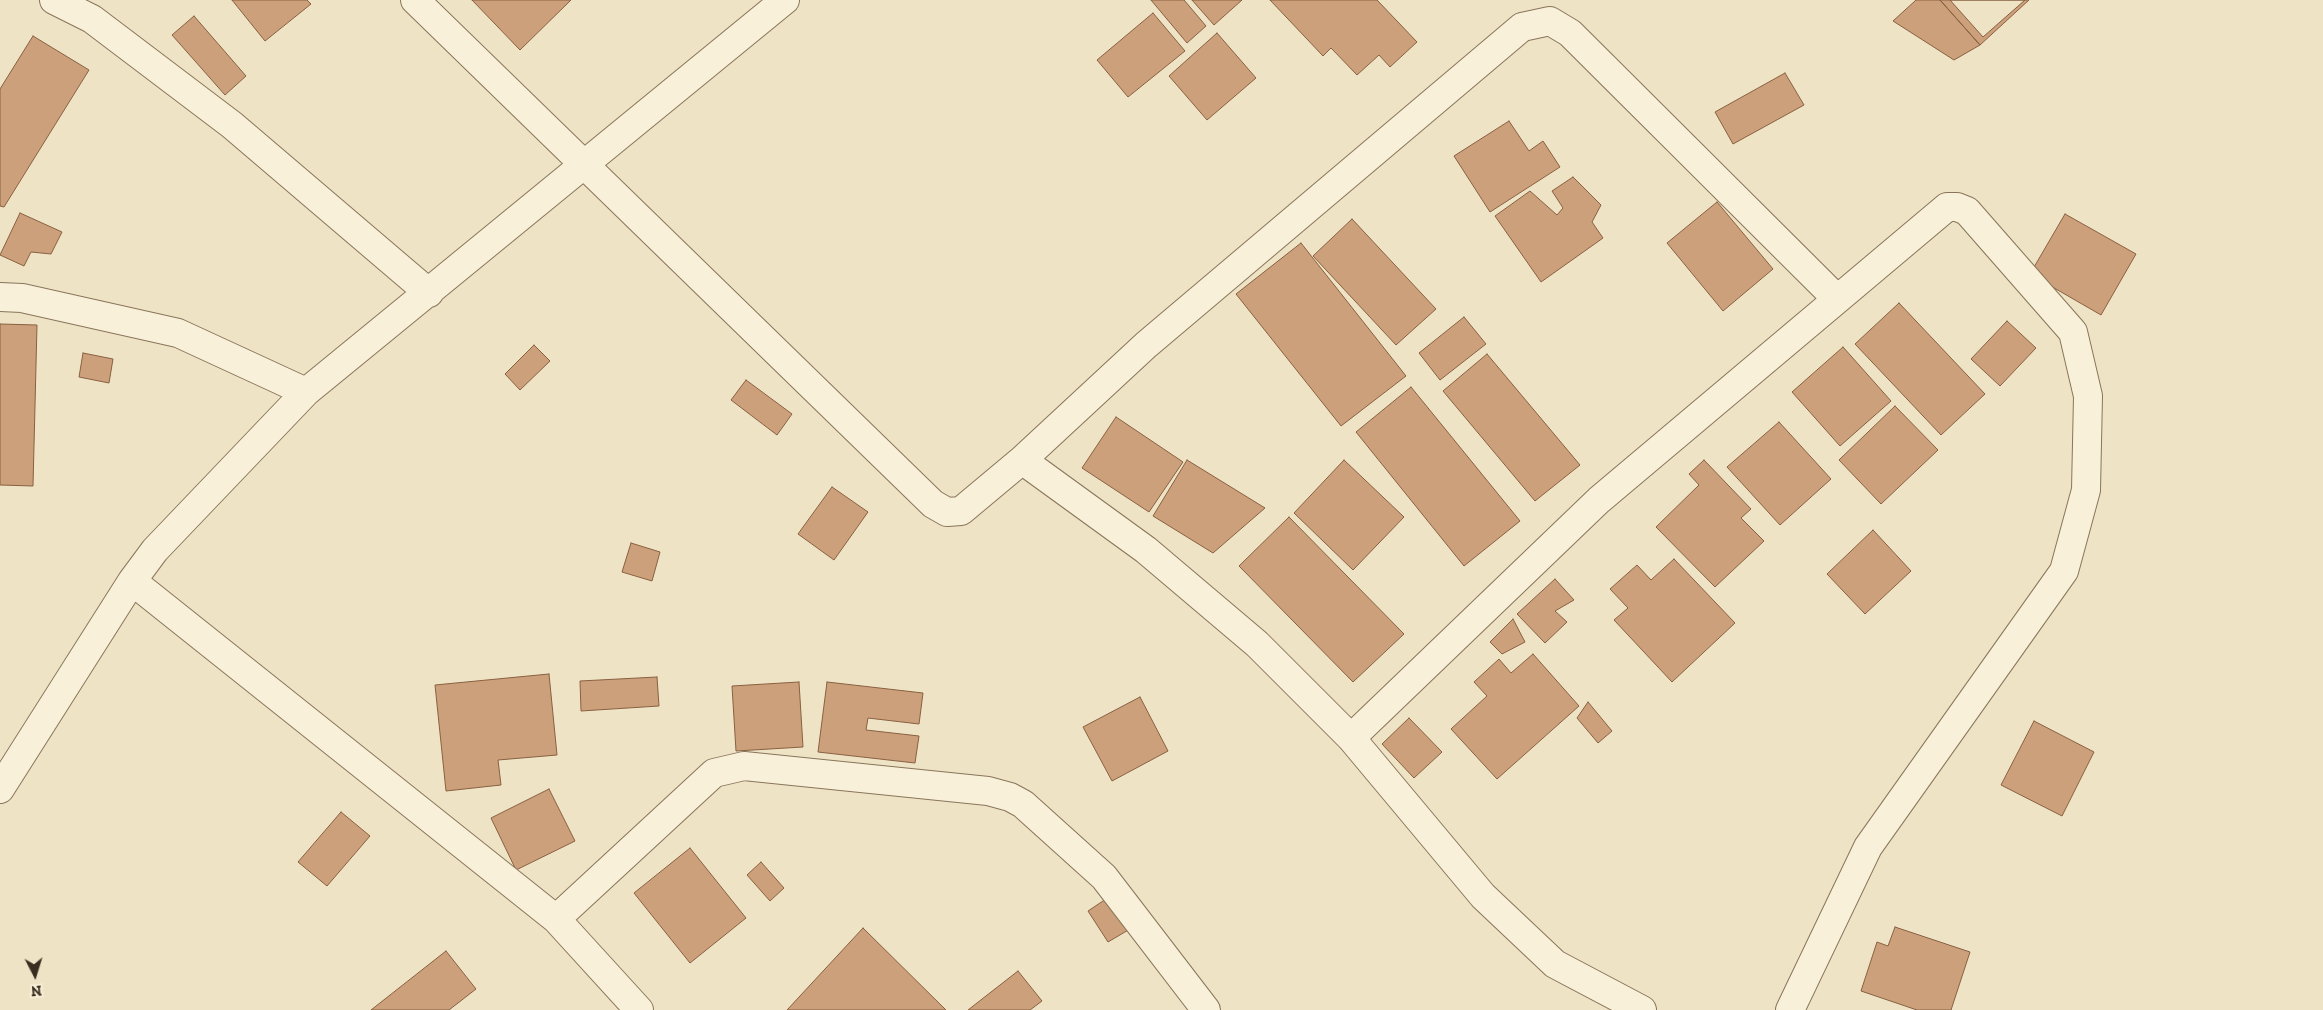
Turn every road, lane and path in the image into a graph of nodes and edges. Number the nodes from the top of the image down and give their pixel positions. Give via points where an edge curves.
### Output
1 (54, 0) edge
2 (415, 0) edge
3 (785, 0) edge
4 (584, 165) junction
5 (429, 293) junction
6 (0, 297) edge
7 (1837, 299) junction
8 (306, 392) junction
9 (1022, 460) junction
10 (132, 581) junction
11 (1352, 738) junction
12 (0, 789) edge
13 (556, 919) junction
14 (639, 1010) edge
15 (1206, 1010) edge
16 (1642, 1010) edge
17 (1790, 1010) edge

1 - 5 street via 92,18 232,125
2 - 4 street
3 - 4 street
4 - 5 street
4 - 9 street via 933,504 947,512 961,510
5 - 8 street
6 - 8 street via 22,298 178,333
7 - 9 street via 1570,33 1550,21 1522,27 1146,345
7 - 11 street via 1600,500
7 - 17 street via 1947,207 1967,211 2072,332 2088,396 2086,490 2064,571 1868,847
8 - 10 street via 155,550
9 - 11 street via 1154,556 1257,644
10 - 12 street
10 - 13 street
11 - 16 street via 1483,896 1541,951 1556,964
13 - 14 street
13 - 15 street via 714,773 744,766 988,791 1023,804 1104,877

